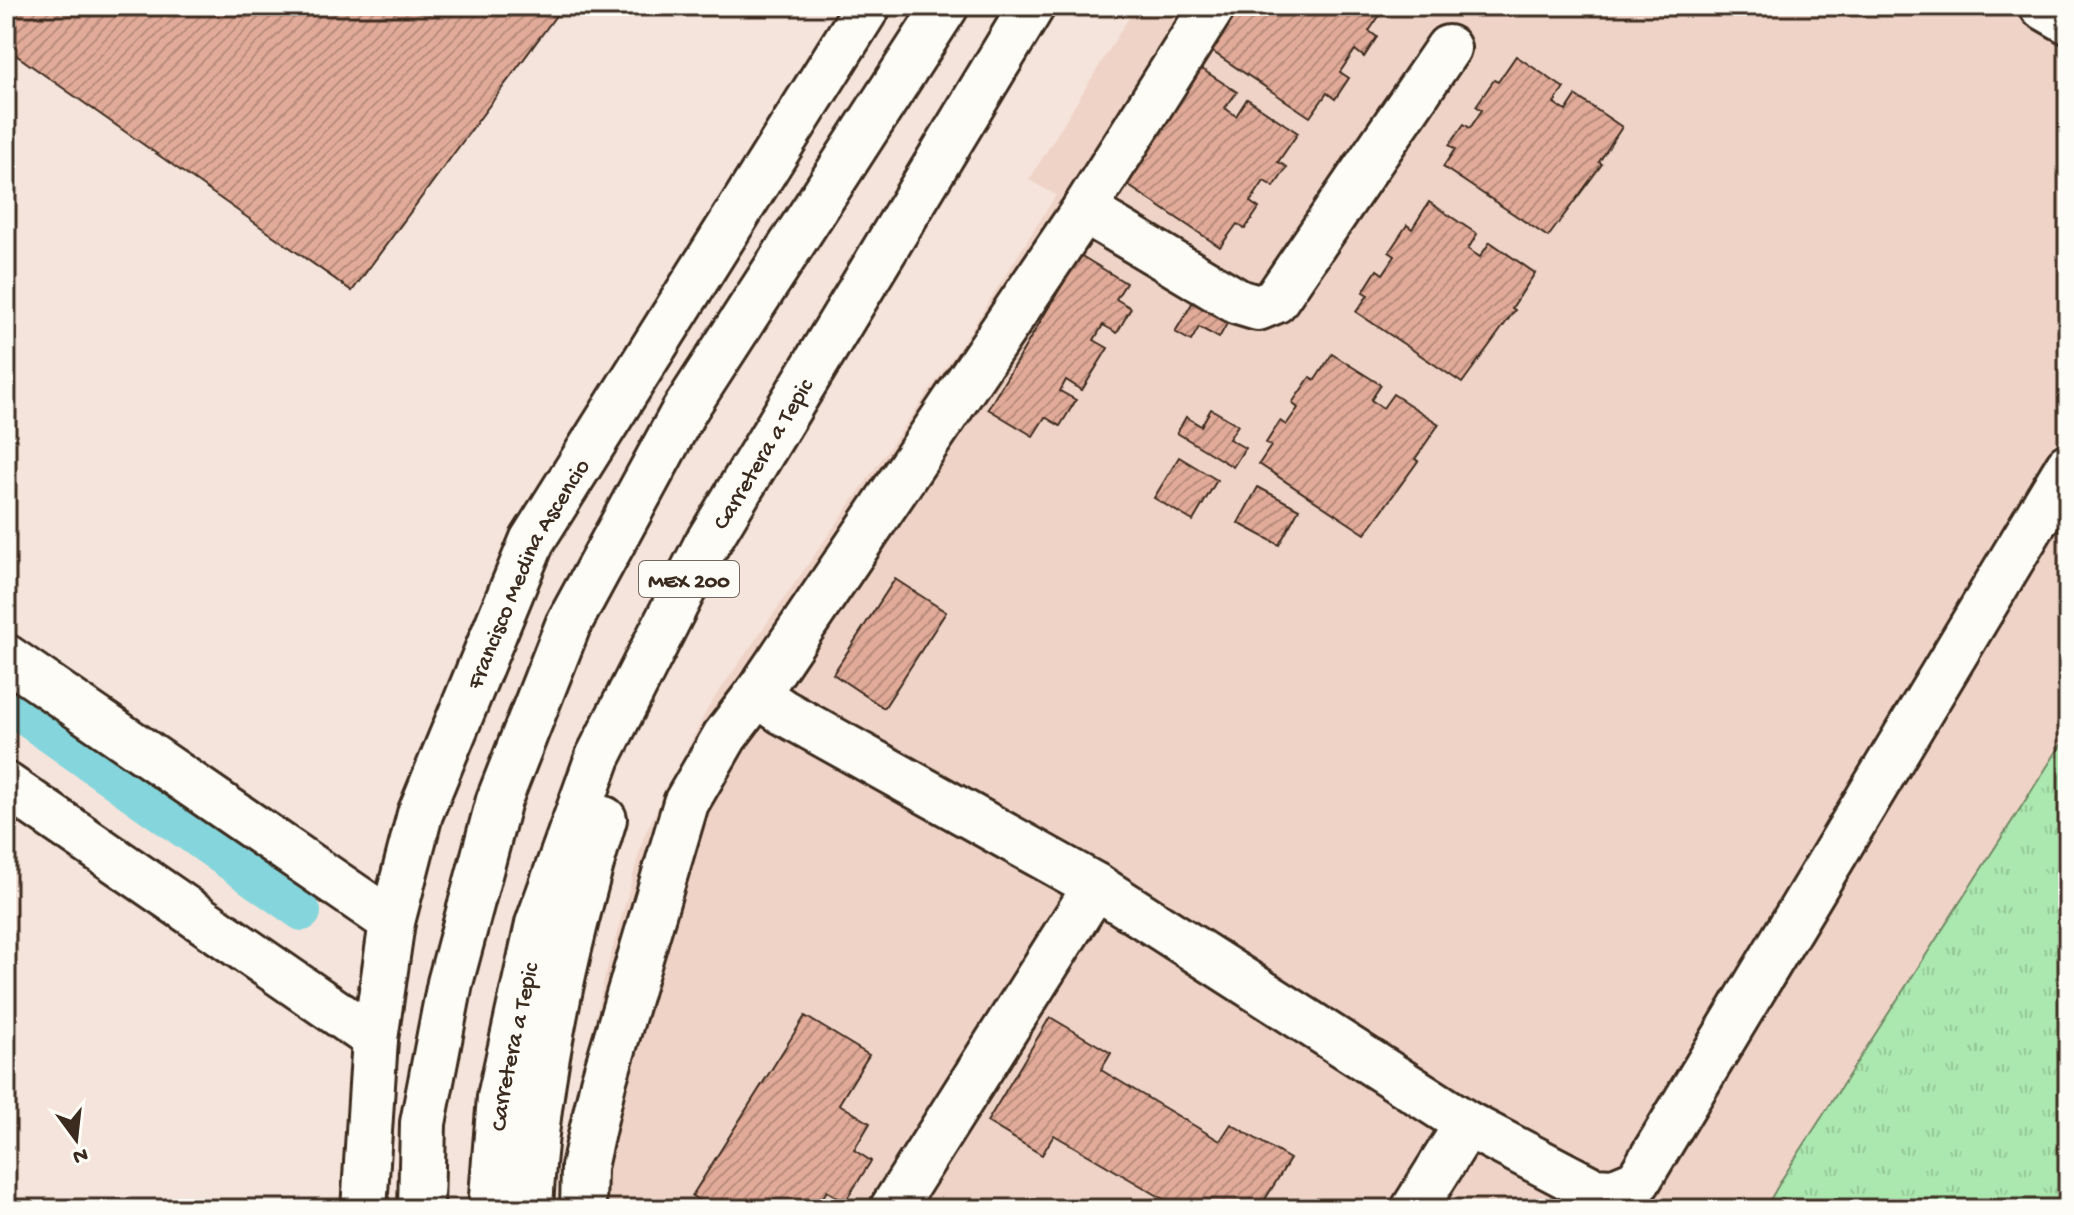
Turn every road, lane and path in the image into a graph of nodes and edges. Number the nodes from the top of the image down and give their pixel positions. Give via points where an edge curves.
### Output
1 (868, 6) edge
2 (946, 6) edge
3 (1032, 6) edge
4 (1213, 6) edge
5 (2042, 6) edge
6 (2068, 21) edge
7 (1448, 48) dead end
8 (761, 175) junction
9 (1084, 210) junction
10 (684, 411) junction
11 (2068, 466) edge
12 (705, 547) junction
13 (6, 657) edge
14 (757, 694) junction
15 (6, 785) edge
16 (1096, 886) junction
17 (392, 922) junction
18 (375, 1039) junction
19 (1467, 1124) junction
20 (364, 1209) edge
21 (421, 1209) edge
22 (491, 1209) edge
23 (530, 1209) edge
24 (583, 1209) edge
25 (892, 1209) edge
26 (1414, 1209) edge

1 - 8 main road, Francisco Medina Ascencio
2 - 10 main road, MEX 200
3 - 12 main road, Carretera a Tepic / MEX 200
4 - 9 main road
5 - 6 main road
7 - 9 main road via 1275,301 1258,308 1238,302
8 - 10 main road
8 - 17 main road, Francisco Medina Ascencio via 532,541 420,814
9 - 14 main road
10 - 21 main road, MEX 200 via 568,625 499,800 450,983 423,1123
11 - 19 main road via 1638,1181 1614,1191 1593,1190
12 - 22 main road, Carretera a Tepic / MEX 200 via 598,757 538,924 500,1097
12 - 23 main road via 619,766 593,854 539,1107
13 - 17 main road
14 - 16 main road
14 - 24 main road via 686,803 603,1083 584,1167
15 - 18 main road
16 - 19 main road
16 - 25 main road
17 - 18 main road, Francisco Medina Ascencio
18 - 20 main road, Francisco Medina Ascencio
19 - 26 main road

